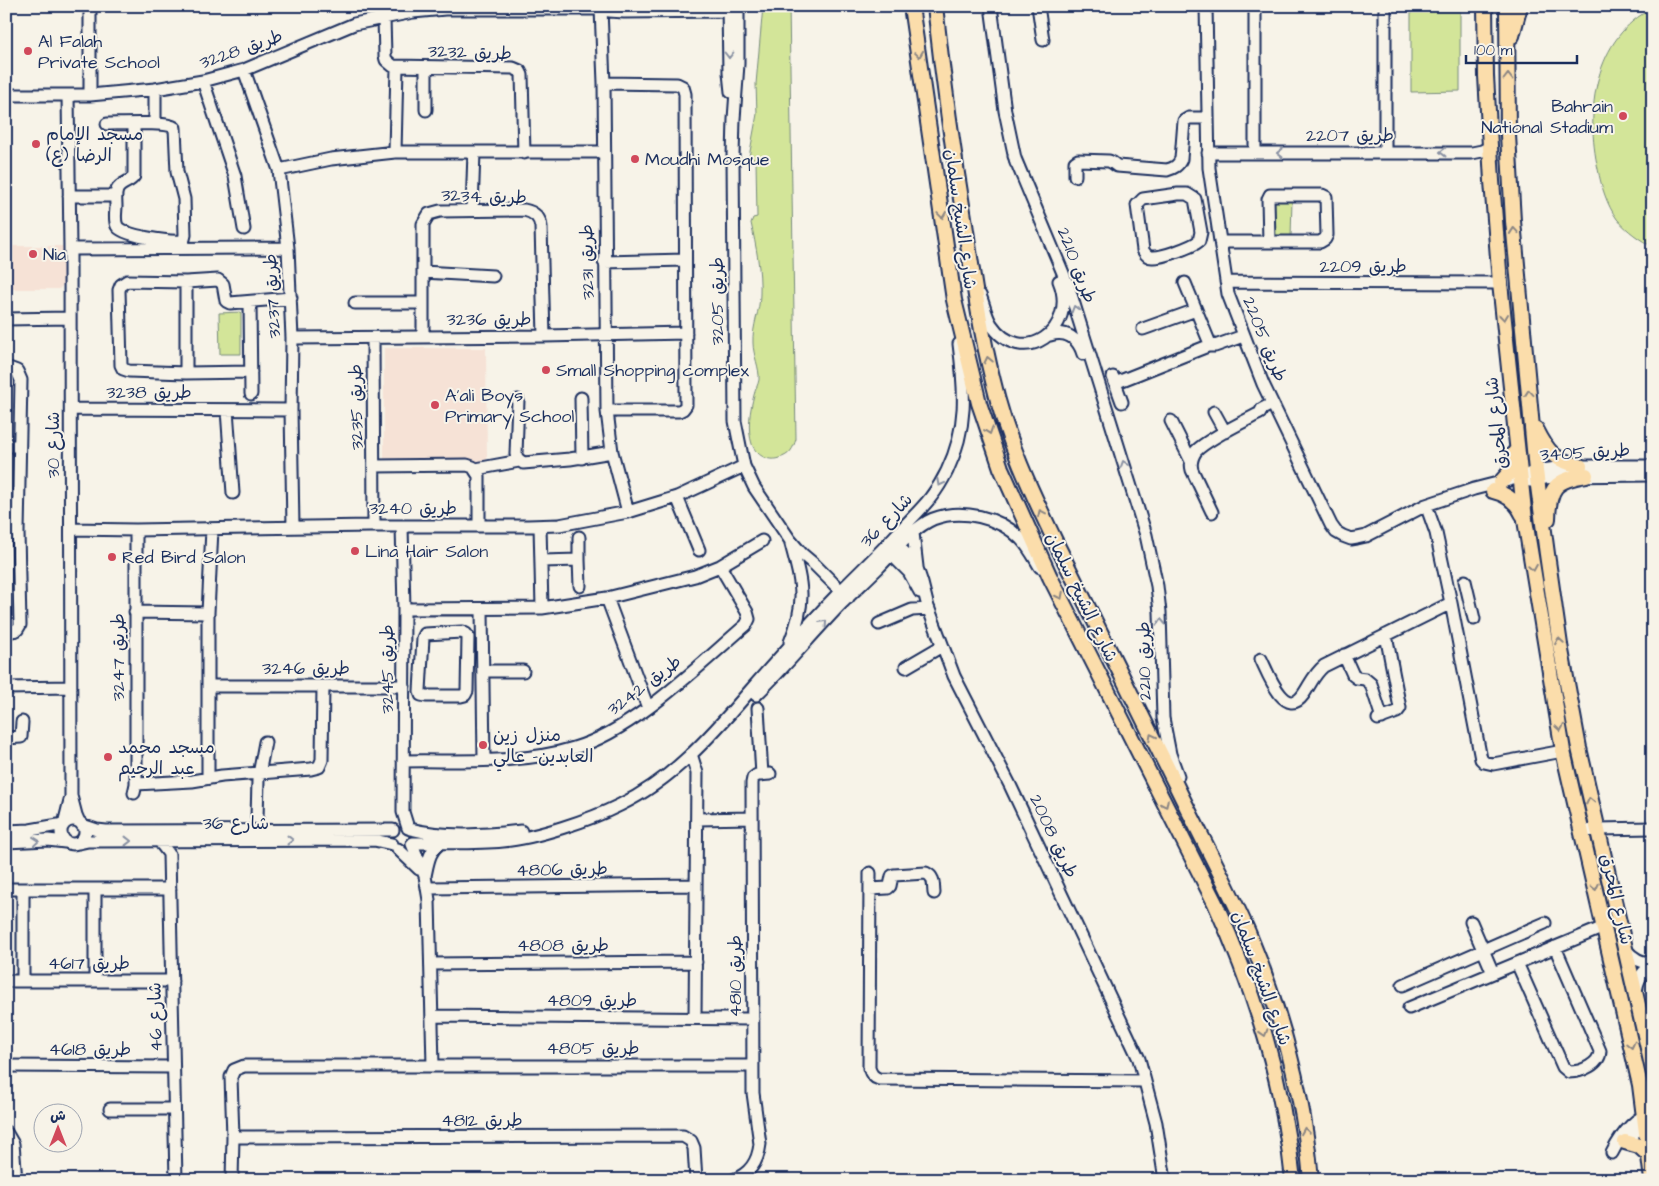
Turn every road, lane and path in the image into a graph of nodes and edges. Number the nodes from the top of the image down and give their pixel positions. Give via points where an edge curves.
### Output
1 (90, 6) edge
2 (912, 6) edge
3 (935, 6) edge
4 (991, 6) edge
5 (1038, 6) edge
6 (1206, 6) edge
7 (1255, 6) edge
8 (1384, 6) edge
9 (1485, 6) edge
10 (1507, 6) edge
11 (1520, 6) edge
12 (537, 7) edge
13 (606, 7) edge
14 (733, 8) edge
15 (384, 18) junction
16 (1043, 40) dead end
17 (1508, 54) junction
18 (397, 67) junction
19 (426, 68) junction
20 (244, 70) junction
21 (1486, 76) junction
22 (203, 81) junction
23 (604, 83) junction
24 (155, 89) junction
25 (68, 95) junction
26 (90, 95) junction
27 (6, 96) edge
28 (426, 110) dead end
29 (1207, 118) junction
30 (734, 120) junction
31 (107, 124) dead end
32 (134, 124) junction
33 (155, 124) junction
34 (1508, 135) junction
35 (1490, 147) junction
36 (395, 152) junction
37 (474, 152) junction
38 (604, 152) junction
39 (1385, 152) junction
40 (524, 153) junction
41 (1208, 153) junction
42 (1255, 153) junction
43 (1014, 156) junction
44 (279, 170) junction
45 (1075, 176) dead end
46 (69, 196) junction
47 (116, 196) junction
48 (472, 210) junction
49 (1214, 210) junction
50 (1197, 214) junction
51 (244, 229) dead end
52 (1220, 242) junction
53 (1269, 242) junction
54 (288, 248) junction
55 (70, 249) junction
56 (685, 260) junction
57 (604, 262) junction
58 (971, 267) junction
59 (424, 272) junction
60 (493, 276) dead end
61 (186, 282) junction
62 (1226, 282) junction
63 (1500, 283) junction
64 (1185, 284) dead end
65 (291, 298) junction
66 (954, 300) junction
67 (250, 302) junction
68 (356, 303) dead end
69 (424, 303) junction
70 (1196, 310) junction
71 (70, 318) junction
72 (6, 319) edge
73 (1143, 329) dead end
74 (686, 333) junction
75 (606, 334) junction
76 (1050, 334) junction
77 (544, 336) junction
78 (1243, 336) junction
79 (424, 337) junction
80 (292, 338) junction
81 (373, 338) junction
82 (1213, 346) junction
83 (6, 368) edge
84 (251, 372) junction
85 (186, 373) junction
86 (251, 394) dead end
87 (580, 398) dead end
88 (518, 400) dead end
89 (1122, 402) dead end
90 (1273, 406) junction
91 (71, 409) junction
92 (227, 410) junction
93 (291, 410) junction
94 (607, 412) junction
95 (1214, 412) dead end
96 (1109, 417) junction
97 (1532, 420) junction
98 (1171, 421) dead end
99 (1225, 432) junction
100 (1517, 444) junction
101 (6, 446) edge
102 (19, 446) junction
103 (612, 452) junction
104 (582, 458) junction
105 (519, 461) junction
106 (1191, 461) junction
107 (374, 466) junction
108 (744, 466) junction
109 (1653, 466) edge
110 (476, 469) junction
111 (1583, 470) junction
112 (1537, 475) junction
113 (1653, 475) edge
114 (1521, 481) junction
115 (1497, 486) junction
116 (233, 493) dead end
117 (677, 497) junction
118 (1430, 504) junction
119 (628, 512) junction
120 (1212, 512) dead end
121 (1525, 520) junction
122 (374, 526) junction
123 (402, 526) junction
124 (479, 526) junction
125 (540, 526) junction
126 (293, 527) junction
127 (71, 529) junction
128 (212, 529) junction
129 (136, 530) junction
130 (12, 532) edge
131 (913, 533) junction
132 (579, 537) dead end
133 (790, 540) junction
134 (762, 541) dead end
135 (892, 547) junction
136 (699, 550) dead end
137 (1547, 554) junction
138 (579, 560) junction
139 (542, 561) junction
140 (720, 566) junction
141 (917, 568) junction
142 (1050, 577) junction
143 (580, 586) dead end
144 (841, 597) junction
145 (1450, 597) junction
146 (608, 598) junction
147 (542, 608) junction
148 (929, 608) junction
149 (404, 609) junction
150 (482, 610) junction
151 (135, 612) junction
152 (208, 613) junction
153 (1474, 619) dead end
154 (879, 624) dead end
155 (6, 632) edge
156 (1386, 635) junction
157 (942, 646) junction
158 (787, 649) junction
159 (1344, 655) junction
160 (1261, 659) dead end
161 (906, 667) dead end
162 (404, 669) junction
163 (422, 669) junction
164 (483, 671) junction
165 (523, 671) dead end
166 (208, 686) junction
167 (323, 686) junction
168 (404, 686) junction
169 (71, 687) junction
170 (6, 688) edge
171 (648, 708) junction
172 (758, 708) dead end
173 (727, 718) junction
174 (22, 722) dead end
175 (6, 738) edge
176 (265, 742) dead end
177 (1563, 751) junction
178 (691, 754) junction
179 (484, 760) junction
180 (403, 761) junction
181 (260, 773) junction
182 (208, 778) junction
183 (71, 796) junction
184 (403, 812) junction
185 (257, 818) dead end
186 (752, 818) junction
187 (697, 819) junction
188 (577, 822) junction
189 (64, 824) junction
190 (81, 824) junction
191 (409, 828) junction
192 (1653, 828) edge
193 (395, 829) junction
194 (1597, 829) junction
195 (6, 831) edge
196 (1583, 832) junction
197 (159, 841) junction
198 (179, 841) junction
199 (6, 842) edge
200 (65, 842) junction
201 (442, 842) junction
202 (79, 843) junction
203 (413, 844) junction
204 (395, 847) junction
205 (169, 854) junction
206 (870, 873) dead end
207 (425, 876) junction
208 (696, 885) junction
209 (428, 888) junction
210 (6, 889) edge
211 (22, 889) junction
212 (95, 889) junction
213 (170, 889) junction
214 (870, 889) junction
215 (934, 893) dead end
216 (1232, 898) junction
217 (1471, 922) dead end
218 (1545, 923) dead end
219 (1604, 927) junction
220 (1624, 944) junction
221 (1555, 948) junction
222 (1483, 950) junction
223 (696, 962) junction
224 (1517, 963) junction
225 (431, 964) junction
226 (1653, 964) edge
227 (1493, 974) junction
228 (95, 980) junction
229 (6, 981) edge
230 (23, 981) junction
231 (172, 981) junction
232 (1403, 985) dead end
233 (1636, 993) junction
234 (1409, 1008) dead end
235 (432, 1016) junction
236 (695, 1018) junction
237 (753, 1019) junction
238 (6, 1066) edge
239 (433, 1066) junction
240 (753, 1066) junction
241 (174, 1067) junction
242 (1653, 1070) edge
243 (1145, 1081) junction
244 (110, 1109) dead end
245 (174, 1109) junction
246 (1649, 1118) edge
247 (6, 1132) edge
248 (233, 1138) junction
249 (1625, 1142) junction
250 (1650, 1156) junction
251 (16, 1180) edge
252 (176, 1180) edge
253 (232, 1180) edge
254 (696, 1180) edge
255 (733, 1180) edge
256 (1165, 1180) edge
257 (1293, 1180) edge
258 (1311, 1180) edge
259 (1652, 1180) edge

1 - 26 street
2 -> 66 main road, شارع الشيخ سلمان
3 - 58 main road, شارع الشيخ سلمان
4 - 43 street, طريق 2210
5 - 16 street
6 - 29 street, طريق 2205
7 - 42 street
8 - 39 street
9 - 21 main road, شارع المحرق
10 - 17 main road, شارع المحرق
11 - 17 main road
12 - 13 street, طريق 3228
12 - 15 street, طريق 3228 via 445,9
13 - 14 street, طريق 3228 via 609,11 624,12
13 - 23 street, طريق 3231
14 -> 30 street, طريق 3205 via 729,73
14 - 30 street, طريق 3205 via 738,34
15 - 18 street via 385,56 389,64
15 - 20 street, طريق 3228 via 354,24
34 -> 17 main road, شارع المحرق
18 - 19 street, طريق 3232
18 - 36 street
19 - 28 street
19 - 40 street, طريق 3232 via 518,69 522,76
20 - 22 street, طريق 3228
20 - 44 street, طريق 3237
21 - 34 main road via 1493,86 1498,126
21 - 35 main road, شارع المحرق
22 - 24 street, طريق 3228
22 - 51 street via 235,176
23 - 38 street, طريق 3231
23 - 56 street via 677,84 685,90
24 - 26 street, طريق 3228
24 - 33 street
25 - 26 street, طريق 3228
25 - 27 street, طريق 3228
25 - 46 street, شارع 30
29 - 41 street, طريق 2205
29 - 45 street via 1184,121 1181,159 1172,169 1078,160 1074,167
30 - 108 street, طريق 3205 via 735,421
31 - 32 street
32 - 33 street
32 - 47 street via 134,176 118,188
33 - 47 street via 170,125 176,130 177,172 184,202 184,239 179,242 148,238 121,230 116,223
34 - 35 main road
97 -> 34 main road, شارع المحرق
35 -> 39 street, طريق 2207 via 1472,153
35 - 63 main road, شارع المحرق
36 - 37 street
36 - 44 street via 330,159
37 - 40 street
37 - 48 street
38 - 40 street
38 - 57 street, طريق 3231
39 -> 42 street, طريق 2207
41 - 42 street, طريق 2207
41 - 49 street, طريق 2205
43 - 76 street, طريق 2210 via 1026,199 1063,298 1062,313
96 -> 43 street, طريق 2210 via 1068,285
44 - 54 street, طريق 3237
46 - 47 street
46 - 55 street, شارع 30
48 - 59 street, طريق 3234 via 436,211 426,217
48 - 77 street, طريق 3234 via 524,210 539,218 542,227
49 - 50 street
49 - 52 street, طريق 2205
50 - 50 street via 1194,199 1187,194 1139,202 1137,210 1143,250 1150,257 1156,257 1196,243 1200,232
52 - 53 street
52 - 62 street, طريق 2205
53 - 53 street via 1320,242 1325,239 1326,197 1270,195
54 - 55 street
54 - 65 street, طريق 3237
55 - 71 street, شارع 30
56 - 57 street
56 - 74 street
57 - 75 street, طريق 3231
58 - 76 street via 988,318 1002,335 1022,344 1042,340
216 -> 58 main road, شارع الشيخ سلمان via 1028,485 1012,446 993,382
59 - 60 street
59 - 69 street, طريق 3234
61 - 67 street via 218,280 223,284 228,303
61 - 85 street
61 - 85 street via 127,281 119,290 123,369
62 - 63 street, طريق 2209
62 - 78 street, طريق 2205
63 -> 100 main road, شارع المحرق
64 - 70 street
65 - 67 street
65 - 80 street, طريق 3237
66 -> 135 street, شارع 36 via 965,401 956,449 937,490
66 -> 142 main road, شارع الشيخ سلمان via 979,403 1001,468
67 - 84 street
68 - 69 street
69 - 79 street, طريق 3234
70 - 73 street
70 - 82 street
71 - 72 street
71 - 91 street, شارع 30
74 - 75 street, طريق 3236
74 - 94 street via 684,409
75 - 77 street, طريق 3236
75 - 94 street, طريق 3231
76 - 96 street, طريق 2210 via 1066,334 1079,344 1099,404
77 - 79 street, طريق 3236
78 - 82 street
78 - 90 street, طريق 2205
79 - 81 street, طريق 3236
80 - 81 street, طريق 3236
80 - 93 street, طريق 3237
81 - 107 street, طريق 3235
82 - 89 street via 1210,352 1138,378 1115,382
83 - 102 street via 17,371 21,380
84 - 85 street
84 - 86 street
87 - 104 street
88 - 105 street via 516,454
90 - 99 street via 1266,413 1260,413
90 - 118 street, طريق 2205 via 1336,532 1351,538 1366,536
91 - 92 street, طريق 3238
91 - 127 street, شارع 30
92 - 93 street, طريق 3238
92 - 116 street
93 - 126 street, طريق 3237
94 - 103 street, طريق 3231
95 - 99 street
216 -> 96 street, طريق 2210 via 1219,862 1173,766 1163,718 1162,638 1157,586 1146,536
97 - 111 main road via 1550,453
97 - 112 main road, شارع المحرق
98 - 106 street
99 - 106 street via 1203,445
100 - 114 main road, شارع المحرق
100 - 115 main road via 1509,473
101 - 102 street
102 - 130 street
103 - 104 street, طريق 3235
103 - 119 street, طريق 3231
104 - 105 street, طريق 3235
105 - 110 street, طريق 3235
106 - 120 street via 1192,470
107 - 110 street, طريق 3235 via 467,465
107 - 122 street
108 - 117 street, طريق 3240
108 - 133 street, طريق 3205 via 754,488
109 - 111 street, طريق 3405
110 - 124 street via 479,476
111 - 112 street, طريق 3405 via 1552,476
111 - 113 street, طريق 3405
111 - 137 main road via 1554,489 1548,506
112 - 114 street, طريق 3405
112 - 137 main road, شارع المحرق
114 - 115 street, طريق 2205
114 - 121 main road, شارع المحرق
115 - 118 street, طريق 2205
115 - 121 main road via 1519,507
117 - 119 street, طريق 3240
117 - 136 street
118 - 145 street via 1436,518 1436,533
119 - 125 street, طريق 3240
121 -> 177 main road, شارع المحرق
122 - 123 street, طريق 3240
122 - 126 street, طريق 3240
123 - 124 street, طريق 3240
123 - 149 street, طريق 3245
124 - 125 street, طريق 3240
125 - 139 street
126 - 128 street, طريق 3240
127 - 129 street, طريق 3240
127 - 169 street, شارع 30
128 - 129 street, طريق 3240
128 - 152 street
129 - 151 street, طريق 3247
130 - 155 street via 20,625 16,630
131 - 135 street, شارع 36
131 - 141 street
131 - 142 street, شارع 36 via 926,522 942,517 962,515 988,519 1019,537
132 - 138 street
133 - 144 street, طريق 3205
133 - 158 street via 802,592 795,630
134 - 140 street
135 - 141 street, طريق 2008
135 - 144 street, شارع 36
135 - 148 street, طريق 2008
194 -> 137 main road, شارع المحرق via 1577,739
138 - 139 street
138 - 143 street
139 - 147 street
140 - 146 street via 695,576
140 - 171 street, طريق 3242 via 749,619
141 - 148 street, طريق 2008
142 -> 257 main road, شارع الشيخ سلمان via 1237,953 1270,1053 1282,1104
144 - 158 street, شارع 36
173 -> 144 street, شارع 36 via 775,676
145 - 153 street via 1466,584
145 - 156 street
145 - 177 street via 1480,755 1484,762 1493,764
146 - 147 street
146 - 171 street
147 - 150 street
148 - 154 street via 912,610
148 - 157 street, طريق 2008
149 - 150 street
149 - 162 street, طريق 3245
150 - 164 street
151 - 152 street
151 - 182 street, طريق 3247 via 135,789
152 - 166 street
156 - 159 street
156 - 159 street via 1400,706 1398,712 1380,719 1371,684 1353,675
157 - 161 street
157 - 243 street, طريق 2008 via 1140,1059
158 - 173 street, شارع 36
159 - 160 street via 1324,666 1301,697 1290,702 1280,695
162 - 163 street
162 - 168 street, طريق 3245
163 - 163 street via 421,694 465,694 466,634 425,634
164 - 165 street
164 - 179 street
166 - 167 street, طريق 3246
166 - 182 street
167 - 168 street, طريق 3246
167 - 181 street, طريق 3247 via 322,760 319,767
168 - 180 street, طريق 3245
169 - 170 street
169 - 183 street, شارع 30
171 - 179 street, طريق 3242 via 605,735 576,748 547,755
172 - 186 street, طريق 4810 via 766,774 752,780
173 - 178 street, شارع 36
174 - 175 street via 21,737
176 - 181 street
177 - 196 main road, شارع المحرق
178 - 187 street via 697,773
178 - 188 street, شارع 36 via 667,776 636,796
179 - 180 street, طريق 3242
180 - 184 street, طريق 3245
181 - 182 street, طريق 3247
181 - 185 street
183 - 189 street, شارع 30
183 - 190 street, شارع 30
184 - 191 street, طريق 3245
184 - 193 street, طريق 3245
186 - 187 street
186 - 237 street, طريق 4810
187 - 208 street
188 - 191 street, شارع 36 via 503,833 425,833
188 - 201 street, شارع 36 via 505,841
189 - 190 street via 71,820
189 - 195 street
189 - 200 street via 60,833
190 - 193 street, شارع 36 via 106,831
190 - 202 street via 85,833
191 - 193 street
191 - 203 street via 414,836
192 - 194 street, شارع المحرق
193 - 204 street via 391,837
194 - 196 street, شارع المحرق
194 - 220 main road, شارع المحرق
196 -> 219 main road, شارع المحرق
197 - 198 street, شارع 36
202 -> 197 street, شارع 36
197 - 205 street
198 -> 204 street, شارع 36 via 374,840
198 - 205 street
199 -> 200 street
200 - 202 street
201 - 203 street, شارع 36
201 - 207 street via 430,854
203 - 204 street via 406,849
203 - 207 street
204 - 207 street
205 - 213 street, شارع 46
206 - 214 street
207 - 209 street
208 - 209 street, طريق 4806
208 - 223 street
209 - 225 street
210 - 211 street
211 - 212 street
211 - 230 street
212 - 213 street
212 - 228 street
213 - 231 street, شارع 46
214 - 215 street via 888,888 894,874 926,873 933,879
214 - 243 street via 870,1068 876,1078
258 -> 216 main road, شارع الشيخ سلمان via 1300,1099 1283,1030 1260,963
217 - 222 street
218 - 222 street
219 - 220 main road via 1613,929
219 - 221 street
219 -> 246 main road, شارع المحرق
220 - 226 street via 1639,961
220 - 233 main road, شارع المحرق
221 - 224 street
221 - 224 street via 1600,1051 1596,1063 1575,1072 1563,1067
222 - 227 street
222 - 232 street
223 - 225 street, طريق 4808
223 - 236 street
224 - 227 street
225 - 235 street
226 - 233 street via 1641,974
227 - 234 street
228 - 230 street, طريق 4617
228 - 231 street, طريق 4617
229 - 230 street, طريق 4617
231 - 241 street, شارع 46
233 - 242 main road, شارع المحرق
235 - 236 street, طريق 4809
235 - 239 street
236 - 237 street, طريق 4809
237 - 240 street, طريق 4810
238 - 241 street, طريق 4618
239 - 240 street, طريق 4805
239 - 248 street, طريق 4805 via 244,1066 234,1070 231,1077
240 - 255 street, طريق 4810 via 759,1151 750,1170
241 - 245 street, شارع 46
243 - 256 street, طريق 2008
244 - 245 street
245 - 252 street, شارع 46
246 - 249 street
246 - 249 street via 1633,1123 1612,1153
246 - 250 main road, شارع المحرق
247 - 251 street via 13,1144
248 - 253 street
248 - 254 street, طريق 4812 via 683,1136 691,1141 694,1148
249 - 250 main road via 1639,1146
250 - 259 main road, شارع المحرق

